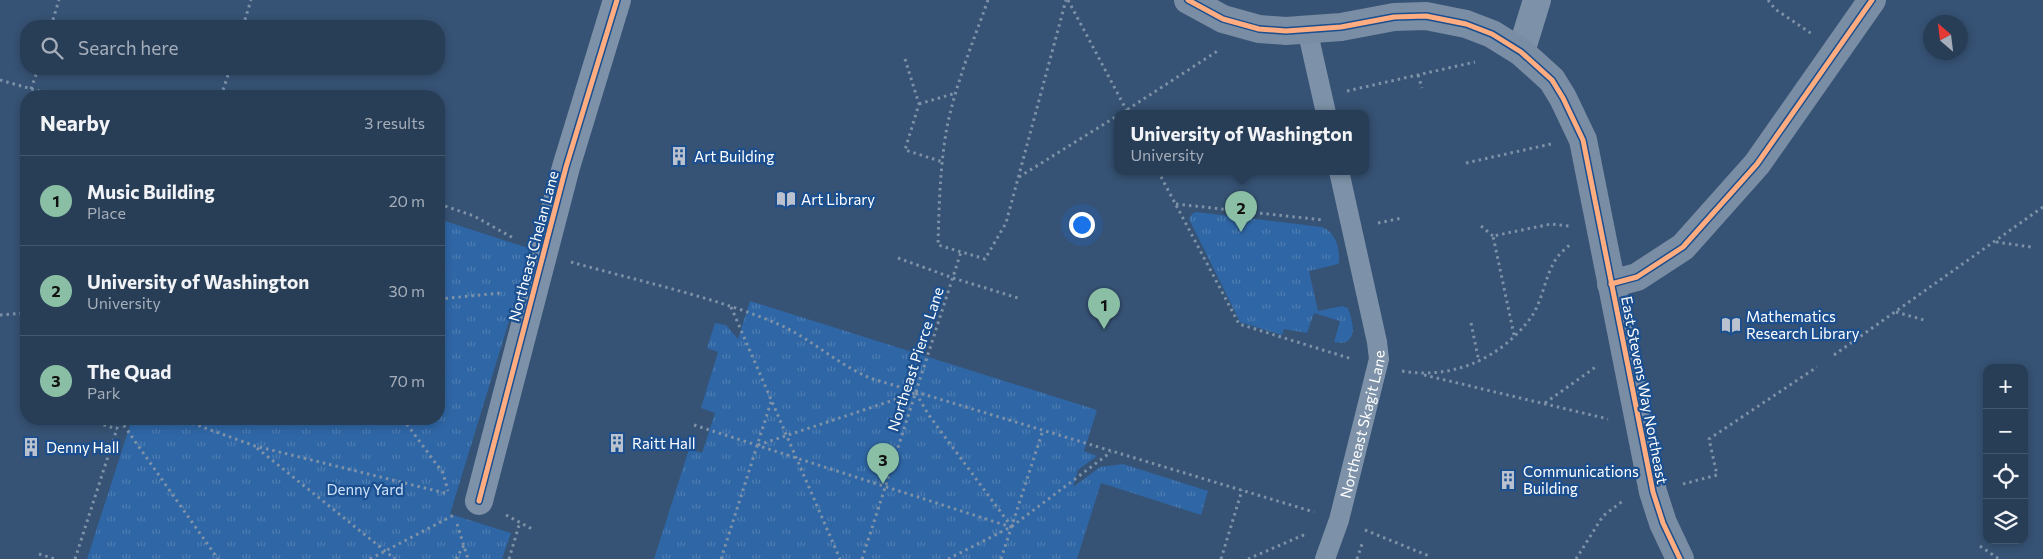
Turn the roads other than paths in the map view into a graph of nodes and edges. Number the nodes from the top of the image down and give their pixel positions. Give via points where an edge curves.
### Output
1 (617, 0) edge
2 (1188, 0) edge
3 (1538, 0) edge
4 (1872, 0) edge
5 (1307, 29) junction
6 (1521, 52) junction
7 (1325, 110) edge
8 (1340, 175) edge
9 (1611, 284) junction
10 (479, 501) road end
11 (1325, 559) edge
12 (1680, 559) edge

1 - 10 street, Northeast Chelan Lane via 566,167
2 - 5 street, East Stevens Way Northeast via 1223,19 1259,29
3 - 6 street
4 - 9 street via 1757,164 1683,247 1637,277
5 - 6 street, East Stevens Way Northeast via 1426,16 1458,22 1492,34
5 - 7 lane
6 - 9 street, East Stevens Way Northeast via 1556,87 1583,140
8 - 11 lane, Northeast Skagit Lane via 1379,359 1339,520
9 - 12 street, East Stevens Way Northeast via 1653,492

